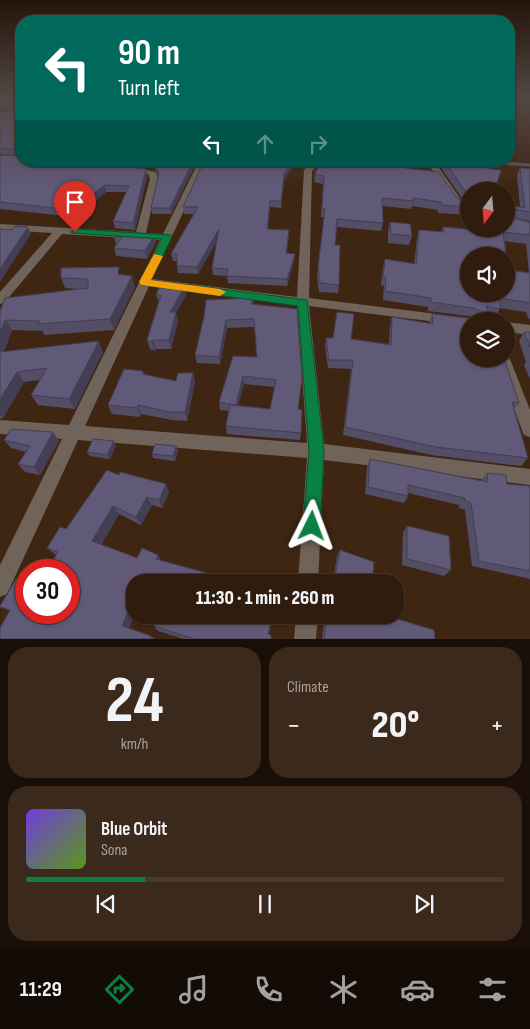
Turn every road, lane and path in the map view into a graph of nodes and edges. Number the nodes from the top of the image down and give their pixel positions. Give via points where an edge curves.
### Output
1 (200, 167) edge
2 (311, 167) edge
3 (431, 167) edge
4 (120, 168) edge
5 (460, 203) edge
6 (0, 227) edge
7 (59, 230) junction
8 (140, 235) junction
9 (168, 237) junction
10 (144, 282) junction
11 (0, 300) edge
12 (303, 303) junction
13 (460, 321) edge
14 (515, 328) edge
15 (530, 330) edge
16 (506, 367) edge
17 (0, 427) edge
18 (530, 430) edge
19 (73, 432) junction
20 (316, 451) junction
21 (530, 477) edge
22 (308, 574) edge
23 (0, 588) edge
24 (306, 624) edge
25 (305, 639) edge

1 - 9 street
2 - 12 street via 308,170
3 - 5 street
4 - 8 street via 152,172 154,179
6 - 7 street
7 - 8 street
7 - 11 street
8 - 9 street
9 - 10 street
10 - 12 street
10 - 19 street
12 - 13 street
12 - 20 street
14 - 15 street
16 - 18 street
17 - 19 street
19 - 20 street
19 - 23 street
20 - 21 street
20 - 22 street
24 - 25 street

